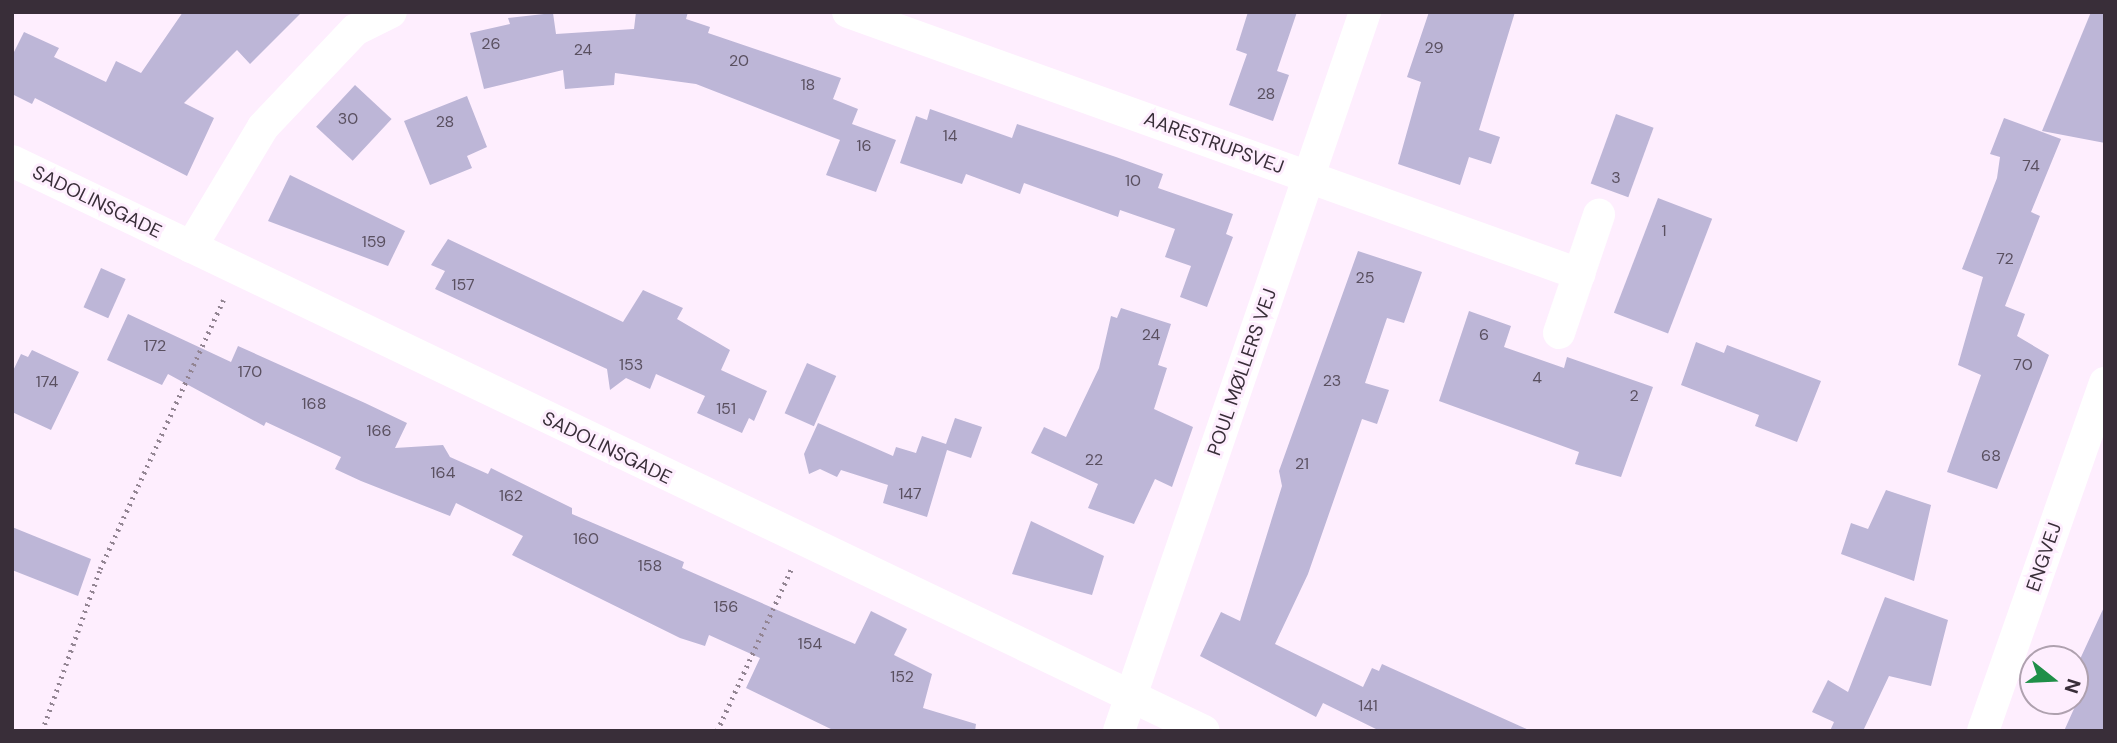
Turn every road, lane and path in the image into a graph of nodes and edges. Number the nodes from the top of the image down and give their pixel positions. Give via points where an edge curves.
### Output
1 (391, 12) edge
2 (848, 12) edge
3 (1365, 12) edge
4 (12, 161) edge
5 (1310, 177) junction
6 (1599, 215) dead end
7 (191, 247) junction
8 (237, 271) junction
9 (1578, 274) junction
10 (1559, 333) dead end
11 (2105, 383) edge
12 (804, 543) junction
13 (1131, 696) junction
14 (42, 731) edge
15 (717, 731) edge
16 (1119, 731) edge
17 (1204, 731) edge
18 (1983, 731) edge

1 - 7 street via 355,30 263,127
2 - 5 street, AARESTRUPSVEJ
3 - 5 street, POUL MØLLERS VEJ
4 - 7 street, SADOLINSGADE
5 - 9 street, AARESTRUPSVEJ
5 - 13 street, POUL MØLLERS VEJ
6 - 9 street
7 - 8 street, SADOLINSGADE
8 - 12 street, SADOLINSGADE
8 - 14 path via 100,569
9 - 10 street
11 - 18 street, ENGVEJ
12 - 13 street, SADOLINSGADE
12 - 15 path
13 - 16 street, POUL MØLLERS VEJ
13 - 17 street, SADOLINSGADE

